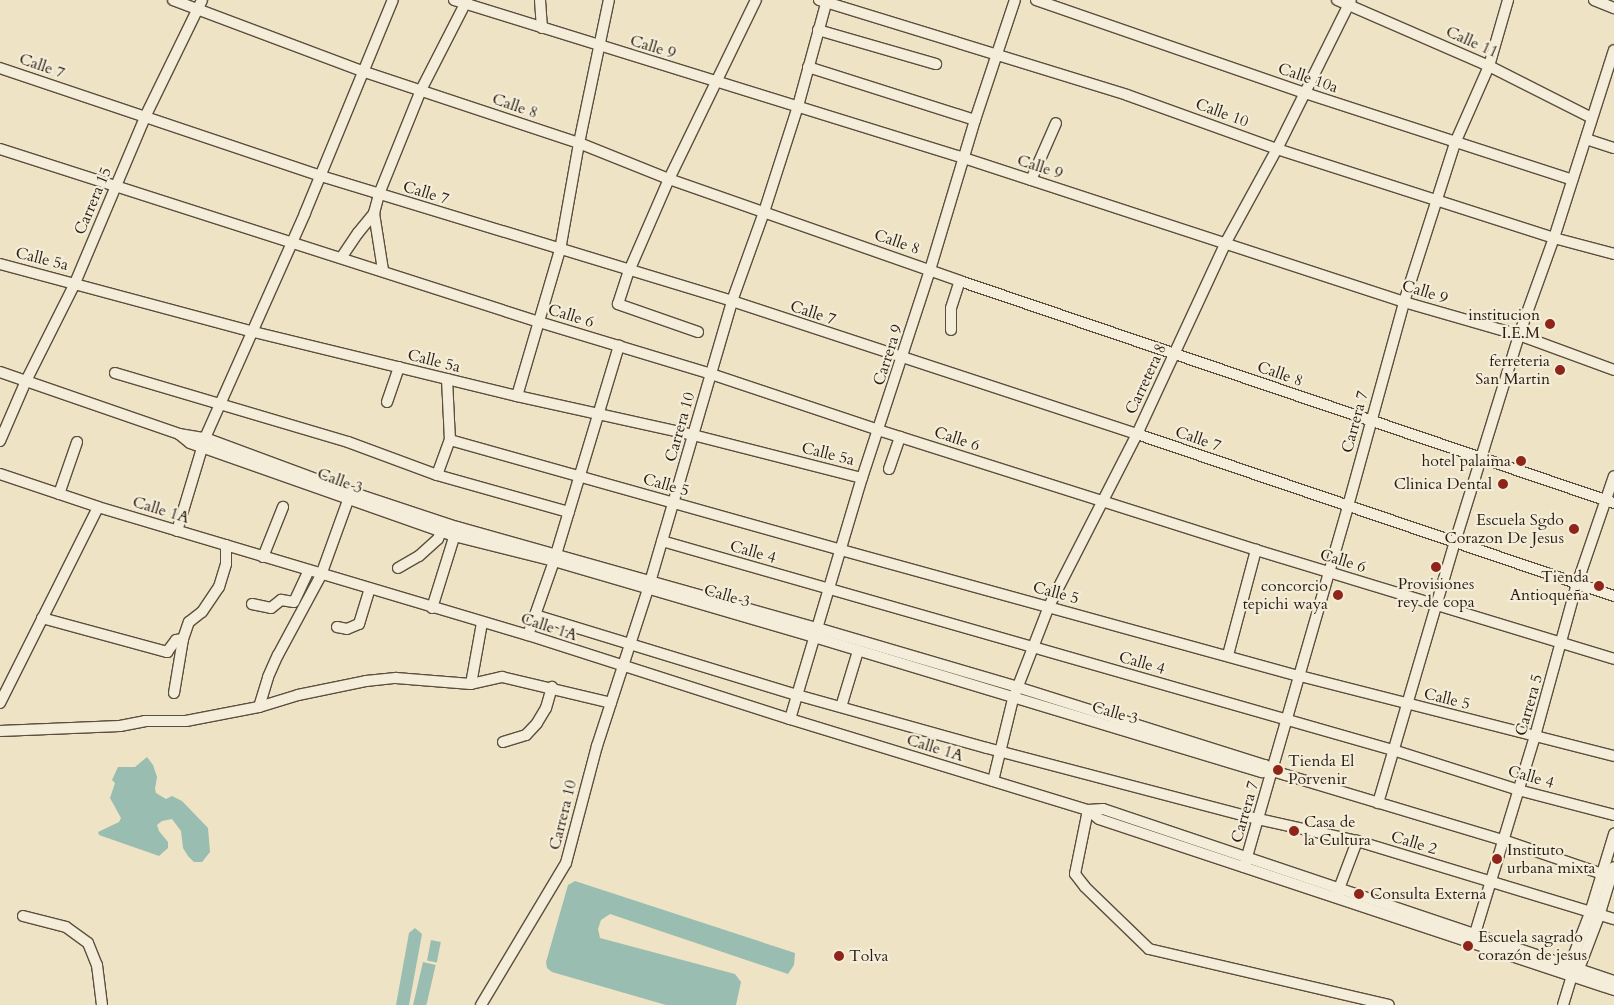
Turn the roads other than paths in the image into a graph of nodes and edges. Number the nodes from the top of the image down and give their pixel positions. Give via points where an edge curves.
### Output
1 (173, 0) edge
2 (393, 0) edge
3 (454, 0) edge
4 (540, 0) edge
5 (609, 0) edge
6 (756, 0) edge
7 (1015, 0) edge
8 (1036, 0) edge
9 (1337, 0) edge
10 (1508, 0) edge
11 (1594, 0) edge
12 (824, 1) edge
13 (466, 2) edge
14 (1350, 2) edge
15 (200, 4) edge
16 (1614, 8) edge
17 (542, 28) junction
18 (818, 30) junction
19 (598, 46) junction
20 (1614, 50) edge
21 (997, 54) junction
22 (936, 64) dead end
23 (1489, 66) junction
24 (808, 67) junction
25 (0, 68) edge
26 (365, 72) junction
27 (718, 82) junction
28 (421, 90) junction
29 (1305, 93) junction
30 (798, 106) junction
31 (145, 117) junction
32 (1592, 118) junction
33 (975, 120) junction
34 (1056, 123) dead end
35 (1586, 139) junction
36 (579, 143) junction
37 (1455, 143) junction
38 (1614, 148) edge
39 (0, 149) edge
40 (1277, 149) junction
41 (964, 158) junction
42 (321, 176) junction
43 (669, 179) junction
44 (1031, 180) junction
45 (1572, 180) junction
46 (116, 186) junction
47 (380, 194) junction
48 (1436, 200) junction
49 (764, 212) junction
50 (374, 213) junction
51 (1554, 238) junction
52 (292, 242) junction
53 (1226, 242) junction
54 (560, 250) junction
55 (1614, 254) edge
56 (341, 258) junction
57 (0, 264) edge
58 (383, 270) junction
59 (930, 270) junction
60 (629, 271) junction
61 (960, 281) junction
62 (75, 283) junction
63 (732, 301) junction
64 (1404, 302) junction
65 (539, 322) junction
66 (951, 330) dead end
67 (254, 332) junction
68 (698, 332) dead end
69 (1520, 336) junction
70 (619, 346) junction
71 (1174, 354) junction
72 (903, 358) junction
73 (399, 367) junction
74 (1614, 370) edge
75 (0, 372) edge
76 (115, 373) dead end
77 (711, 374) junction
78 (447, 379) junction
79 (26, 380) junction
80 (517, 396) junction
81 (387, 402) dead end
82 (221, 405) junction
83 (598, 414) junction
84 (1371, 422) junction
85 (878, 430) junction
86 (1137, 434) junction
87 (693, 435) junction
88 (900, 437) junction
89 (450, 440) junction
90 (0, 441) edge
91 (77, 442) dead end
92 (204, 443) junction
93 (1482, 458) junction
94 (889, 469) dead end
95 (0, 474) edge
96 (437, 475) junction
97 (1614, 476) edge
98 (580, 477) junction
99 (862, 478) junction
100 (59, 494) junction
101 (350, 496) junction
102 (1104, 502) junction
103 (1610, 502) edge
104 (673, 503) junction
105 (1348, 506) junction
106 (98, 507) junction
107 (284, 507) dead end
108 (569, 512) junction
109 (443, 527) junction
110 (177, 531) junction
111 (455, 531) junction
112 (662, 541) junction
113 (1455, 542) junction
114 (226, 545) junction
115 (841, 550) junction
116 (1256, 550) junction
117 (263, 556) junction
118 (555, 558) junction
119 (398, 568) dead end
120 (309, 570) junction
121 (1328, 572) junction
122 (321, 575) junction
123 (1577, 584) junction
124 (649, 585) junction
125 (370, 589) junction
126 (829, 589) junction
127 (1614, 596) edge
128 (252, 604) dead end
129 (1437, 604) junction
130 (1048, 606) junction
131 (432, 608) junction
132 (535, 615) junction
133 (42, 618) junction
134 (482, 622) junction
135 (337, 627) dead end
136 (816, 633) junction
137 (528, 635) junction
138 (182, 639) junction
139 (1562, 643) junction
140 (631, 645) junction
141 (1031, 647) junction
142 (858, 651) junction
143 (1228, 655) junction
144 (1614, 659) edge
145 (623, 667) junction
146 (1300, 676) junction
147 (471, 684) junction
148 (552, 687) junction
149 (1017, 687) junction
150 (174, 693) dead end
151 (797, 695) junction
152 (1013, 699) junction
153 (0, 703) edge
154 (611, 703) junction
155 (1406, 704) junction
156 (259, 707) junction
157 (842, 707) junction
158 (790, 719) junction
159 (1286, 720) junction
160 (0, 730) edge
161 (1535, 736) junction
162 (503, 742) dead end
163 (999, 750) junction
164 (1393, 750) junction
165 (1614, 756) edge
166 (1272, 771) junction
167 (993, 781) junction
168 (1518, 790) junction
169 (1378, 802) junction
170 (1088, 810) junction
171 (1614, 815) edge
172 (1258, 819) junction
173 (1614, 834) edge
174 (1503, 840) junction
175 (1357, 841) junction
176 (1246, 862) junction
177 (1610, 874) edge
178 (1491, 882) junction
179 (1337, 893) junction
180 (1595, 915) junction
181 (23, 916) dead end
182 (1614, 919) edge
183 (1474, 939) junction
184 (1572, 972) junction
185 (1614, 981) edge
186 (1614, 990) edge
187 (102, 1005) edge
188 (481, 1005) edge
189 (1389, 1005) edge
190 (1563, 1005) edge

1 - 15 street, Calle 8
2 - 26 street
3 - 13 street, Calle 9
4 - 17 street
5 - 19 street
6 - 27 street
7 - 21 street, Carrera 9
8 - 29 street, Calle 10a
9 - 14 street, Calle 11
10 - 23 street, Carrera 7
11 - 16 street
12 - 18 street, Carrera 10
12 - 21 street, Calle 10
13 - 17 street, Calle 9
13 - 28 street
14 - 23 street, Calle 11
14 - 29 street, Carretera 8
15 - 26 street, Calle 8
15 - 31 street, Carrera 15
17 - 19 street, Calle 9
18 - 22 street
18 - 24 street, Carrera 10
19 - 27 street, Calle 9
19 - 36 street
20 - 32 street
21 - 33 street, Carrera 9
21 - 40 street, Calle 10 via 1127,95
23 - 32 street, Calle 11
23 - 37 street, Carrera 7
24 - 30 street, Carrera 10
24 - 33 street
25 - 31 street, Calle 7
26 - 28 street, Calle 8
26 - 42 street
27 - 30 street, Calle 9
27 - 43 street
28 - 36 street, Calle 8
28 - 47 street
29 - 37 street, Calle 10a
29 - 40 street, Carretera 8
30 - 41 street, Calle 9
30 - 49 street, Carrera 10
31 - 42 street, Calle 7
31 - 46 street, Carrera 15
32 - 35 street
33 - 41 street, Carrera 9
34 - 44 street
35 - 38 street
35 - 45 street
36 - 43 street, Calle 8
36 - 54 street
37 - 45 street, Calle 10a
37 - 48 street, Carrera 7
39 - 46 street, Calle 6
40 - 48 street, Calle 10
40 - 53 street, Carretera 8
41 - 44 street, Calle 9
41 - 59 street, Carrera 9
42 - 47 street, Calle 7
42 - 52 street
43 - 49 street, Calle 8
43 - 60 street
44 - 53 street, Calle 9
45 - 51 street
46 - 52 street, Calle 6
46 - 62 street, Carrera 15
47 - 50 street
47 - 54 street, Calle 7
48 - 51 street, Calle 10
48 - 64 street, Carrera 7
49 - 59 street, Calle 8
49 - 63 street, Carrera 10
50 - 56 street
50 - 58 street
51 - 55 street, Calle 10
51 - 69 street
52 - 56 street, Calle 6
52 - 67 street
53 - 64 street, Calle 9
53 - 71 street, Carretera 8
54 - 60 street, Calle 7
54 - 65 street
56 - 58 street, Calle 6
57 - 62 street, Calle 5a
58 - 65 street, Calle 6
59 - 61 street, Calle 8
59 - 72 street, Carrera 9
60 - 63 street, Calle 7
60 - 68 street via 619,306
61 - 66 street via 951,308
61 - 71 street, Calle 8
62 - 67 street, Calle 5a
62 - 79 street, Carrera 15
63 - 72 street, Calle 7
63 - 77 street, Carrera 10
64 - 69 street, Calle 9
64 - 84 street, Carrera 7
65 - 70 street, Calle 6
65 - 80 street
67 - 73 street, Calle 5a
67 - 82 street
69 - 74 street, Calle 9
69 - 93 street
70 - 77 street, Calle 6
70 - 83 street
71 - 84 street, Calle 8
71 - 86 street, Carretera 8
72 - 85 street, Carrera 9
72 - 86 street, Calle 7
73 - 78 street, Calle 5a
73 - 81 street
75 - 79 street, Calle 3
76 - 82 street
77 - 85 street, Calle 6
77 - 87 street, Carrera 10
78 - 80 street, Calle 5a
78 - 89 street
79 - 90 street, Carrera 15
79 - 92 street, Calle 3 via 179,434 190,444
80 - 83 street, Calle 5a
82 - 92 street
82 - 96 street via 348,442
83 - 87 street, Calle 5a
83 - 98 street
84 - 93 street, Calle 8
84 - 105 street, Carrera 7
85 - 88 street, Calle 6
85 - 99 street, Carrera 9
86 - 102 street, Carretera 8
86 - 105 street, Calle 7
87 - 99 street, Calle 5a
87 - 104 street, Carrera 10
88 - 94 street
88 - 102 street, Calle 6
89 - 96 street
89 - 98 street, Calle 5
91 - 100 street
92 - 101 street, Calle 3
92 - 110 street
93 - 103 street, Calle 8
93 - 113 street
95 - 100 street, Calle 1A
96 - 108 street
97 - 103 street, Carrera 5
98 - 104 street, Calle 5
98 - 108 street
99 - 115 street, Carrera 9
100 - 106 street, Calle 1A
101 - 109 street, Calle 3
101 - 122 street
102 - 116 street, Calle 6
102 - 130 street, Carretera 8
103 - 123 street, Carrera 5
104 - 112 street, Carrera 10
104 - 115 street, Calle 5
105 - 113 street, Calle 7
105 - 121 street, Carrera 7
106 - 110 street, Calle 1A
106 - 133 street
107 - 117 street
108 - 118 street
109 - 111 street, Calle 3
109 - 119 street via 438,538 419,556
110 - 114 street, Calle 1A
111 - 118 street, Calle 3
111 - 131 street
112 - 124 street, Carrera 10
112 - 126 street, Calle 4
113 - 123 street, Calle 7
113 - 129 street
114 - 117 street, Calle 1A
114 - 138 street via 224,576 208,604 189,622
115 - 126 street, Carrera 9
115 - 130 street, Calle 5
116 - 121 street, Calle 6
116 - 143 street
117 - 120 street, Calle 1A
118 - 124 street, Calle 3
118 - 132 street
120 - 122 street, Calle 1A
120 - 128 street via 294,602 281,600 271,608
121 - 129 street, Calle 6
121 - 146 street, Carrera 7
122 - 125 street, Calle 1A
122 - 156 street via 278,655
123 - 127 street, Calle 7
123 - 139 street, Carrera 5
124 - 136 street, Calle 3
124 - 140 street, Carrera 10
125 - 131 street, Calle 1A
125 - 135 street via 359,624 347,629
126 - 136 street, Carrera 9
126 - 141 street, Calle 4
129 - 139 street, Calle 6
129 - 155 street
130 - 141 street, Carretera 8
130 - 143 street, Calle 5
131 - 134 street, Calle 1A
132 - 137 street
132 - 140 street, Calle 2
133 - 138 street via 163,651 170,650 179,638
133 - 153 street
134 - 137 street, Calle 1A
134 - 147 street
136 - 142 street, Calle 3
136 - 149 street, Calle 3
136 - 151 street, Carrera 9
137 - 145 street, Calle 1A
138 - 150 street
139 - 144 street, Calle 6
139 - 161 street, Carrera 5
140 - 145 street, Carrera 10
140 - 151 street, Calle 2
141 - 149 street, Carretera 8
141 - 159 street, Calle 4
142 - 152 street, Calle 3
142 - 157 street
143 - 146 street, Calle 5
145 - 154 street, Carrera 10
145 - 158 street, Calle 1A
146 - 155 street, Calle 5
146 - 159 street, Carrera 7
147 - 148 street via 502,677
147 - 156 street via 396,678 366,681
148 - 154 street
148 - 162 street via 546,708 537,723 526,735
149 - 152 street, Carretera 8
149 - 166 street, Calle 3 via 1264,765
151 - 157 street, Calle 2
151 - 158 street, Carrera 9
152 - 163 street, Carretera 8
152 - 166 street, Calle 3 via 1262,772
154 - 188 street, Carrera 10 via 566,863
155 - 161 street, Calle 5
155 - 164 street
156 - 160 street via 186,721
157 - 163 street, Calle 2
158 - 167 street, Calle 1A
159 - 164 street, Calle 4
159 - 166 street, Carrera 7
161 - 165 street, Calle 5
161 - 168 street, Carrera 5
163 - 167 street, Carretera 8
163 - 172 street, Calle 2
164 - 168 street, Calle 4
164 - 169 street
166 - 169 street, Calle 3
166 - 172 street, Carrera 7
167 - 170 street, Calle 1A
168 - 171 street, Calle 4
168 - 174 street, Carrera 5
169 - 174 street, Calle 3
170 - 176 street, Calle 1A via 1103,808
170 - 189 street via 1076,874 1085,887 1149,949
172 - 175 street, Calle 2
172 - 176 street, Carrera 7
173 - 177 street
174 - 177 street, Calle 3
174 - 178 street, Carrera 5
175 - 178 street, Calle 2
175 - 179 street
176 - 179 street, Calle 1A
177 - 180 street
178 - 180 street, Calle 2
178 - 183 street, Carrera 5
179 - 183 street, Calle 1A
180 - 182 street, Calle 2
180 - 184 street via 1571,962
181 - 187 street via 66,927 88,943 98,971
183 - 184 street, Calle 1A
184 - 185 street, Calle 1A
184 - 186 street, Calle 1A
184 - 190 street

